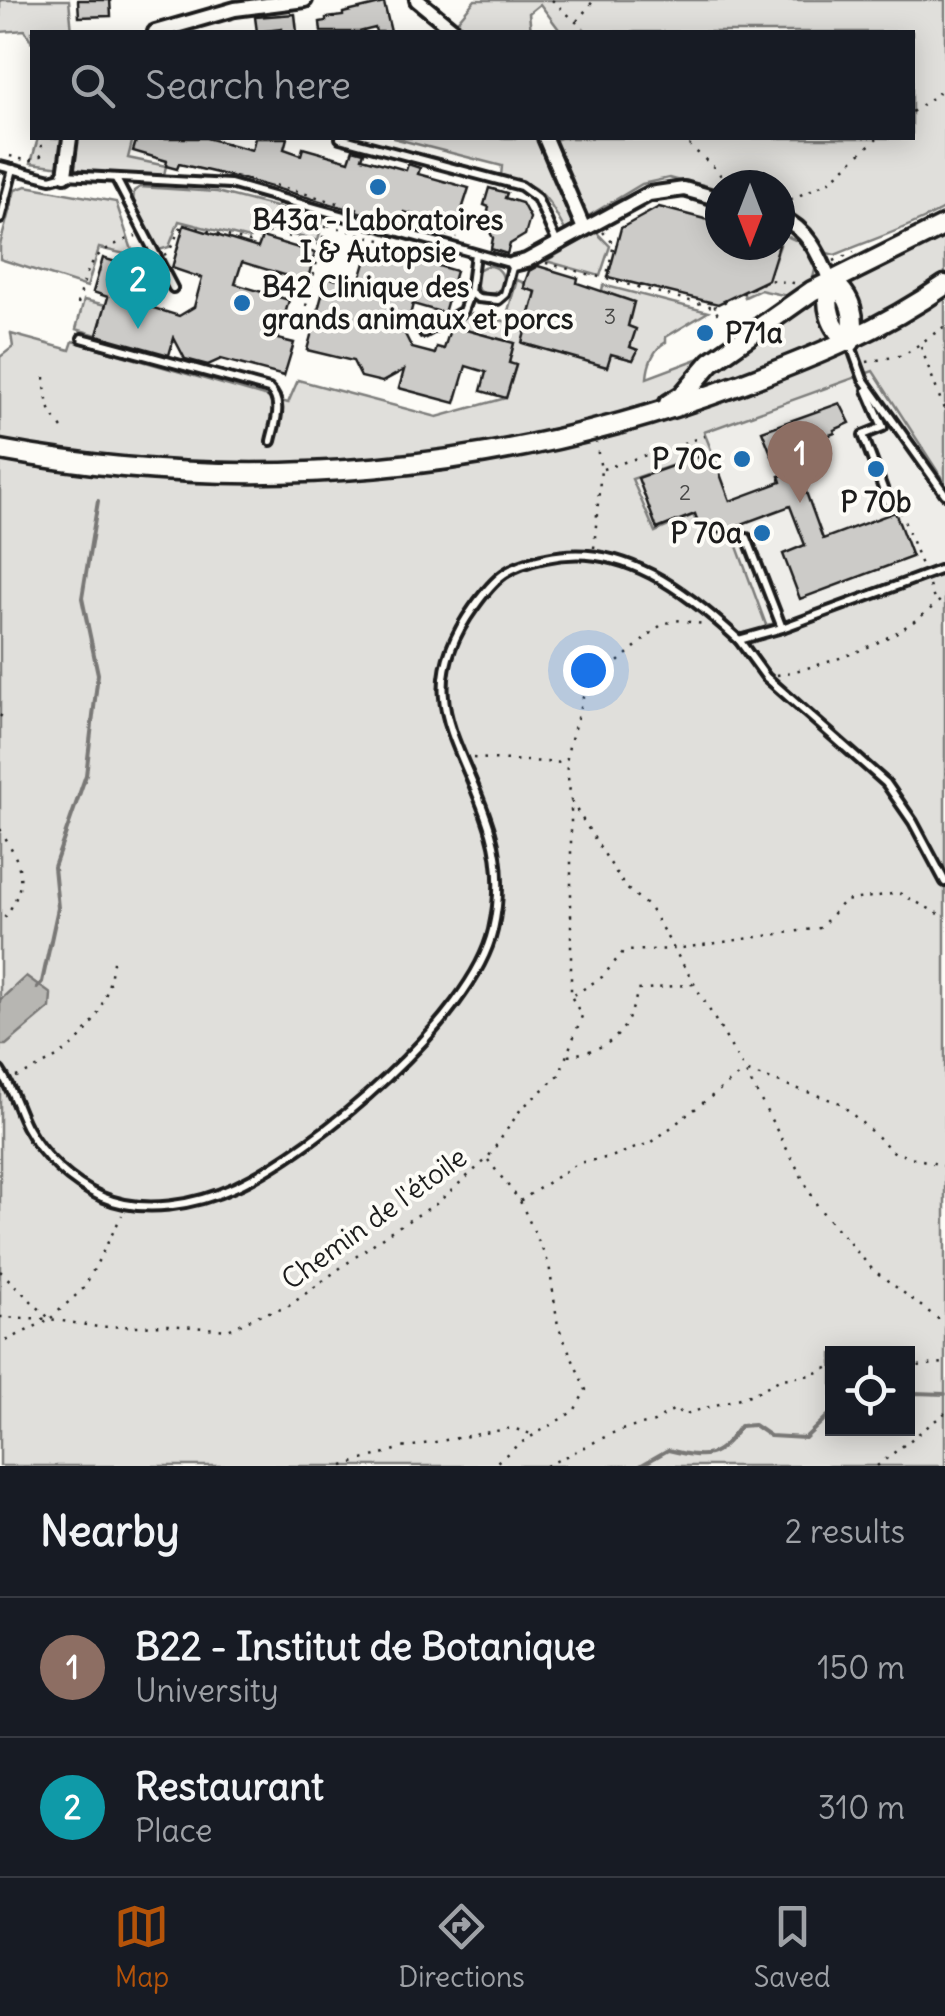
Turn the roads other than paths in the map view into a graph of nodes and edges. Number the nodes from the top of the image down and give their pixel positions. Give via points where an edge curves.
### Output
1 (306, 0) edge
2 (417, 0) edge
3 (162, 30) edge
4 (454, 30) edge
5 (70, 140) edge
6 (348, 140) edge
7 (546, 140) edge
8 (0, 166) edge
9 (13, 169) junction
10 (65, 175) junction
11 (116, 178) junction
12 (705, 195) edge
13 (0, 219) edge
14 (795, 225) edge
15 (945, 225) edge
16 (584, 229) junction
17 (558, 244) junction
18 (475, 254) junction
19 (513, 264) junction
20 (830, 281) junction
21 (945, 285) edge
22 (173, 288) dead end
23 (470, 292) junction
24 (424, 333) dead end
25 (82, 338) dead end
26 (850, 342) junction
27 (863, 379) junction
28 (632, 421) junction
29 (271, 441) dead end
30 (0, 450) edge
31 (945, 494) edge
32 (888, 502) road end
33 (746, 538) dead end
34 (945, 568) edge
35 (782, 628) junction
36 (739, 640) junction
37 (945, 882) edge
38 (0, 1071) edge

1 - 3 street via 235,9
2 - 4 street
5 - 10 street
6 - 17 lane via 521,186 537,198
7 - 16 street
8 - 9 lane
9 - 10 lane via 52,179
9 - 13 lane
10 - 11 lane
11 - 18 lane via 230,184
11 - 22 lane
12 - 16 street via 658,191
14 - 20 street
15 - 20 main road
16 - 17 street
17 - 19 street
18 - 19 lane
18 - 23 lane
19 - 23 lane via 498,300
20 - 26 main road via 828,311
20 - 28 main road via 710,362 676,401
21 - 26 main road
23 - 24 lane via 463,312
25 - 29 lane via 268,389 278,406
26 - 27 lane
26 - 28 main road
27 - 31 lane
27 - 32 lane via 883,427 863,435
28 - 30 main road via 475,456 322,472 145,471
33 - 35 lane
34 - 35 lane
35 - 36 lane
36 - 37 lane via 766,677 886,783
36 - 38 lane via 665,580 632,564 554,556 518,564 494,579 444,664 444,708 491,831 498,890 492,934 462,992 427,1037 348,1112 236,1187 190,1203 127,1204 102,1197 41,1150

